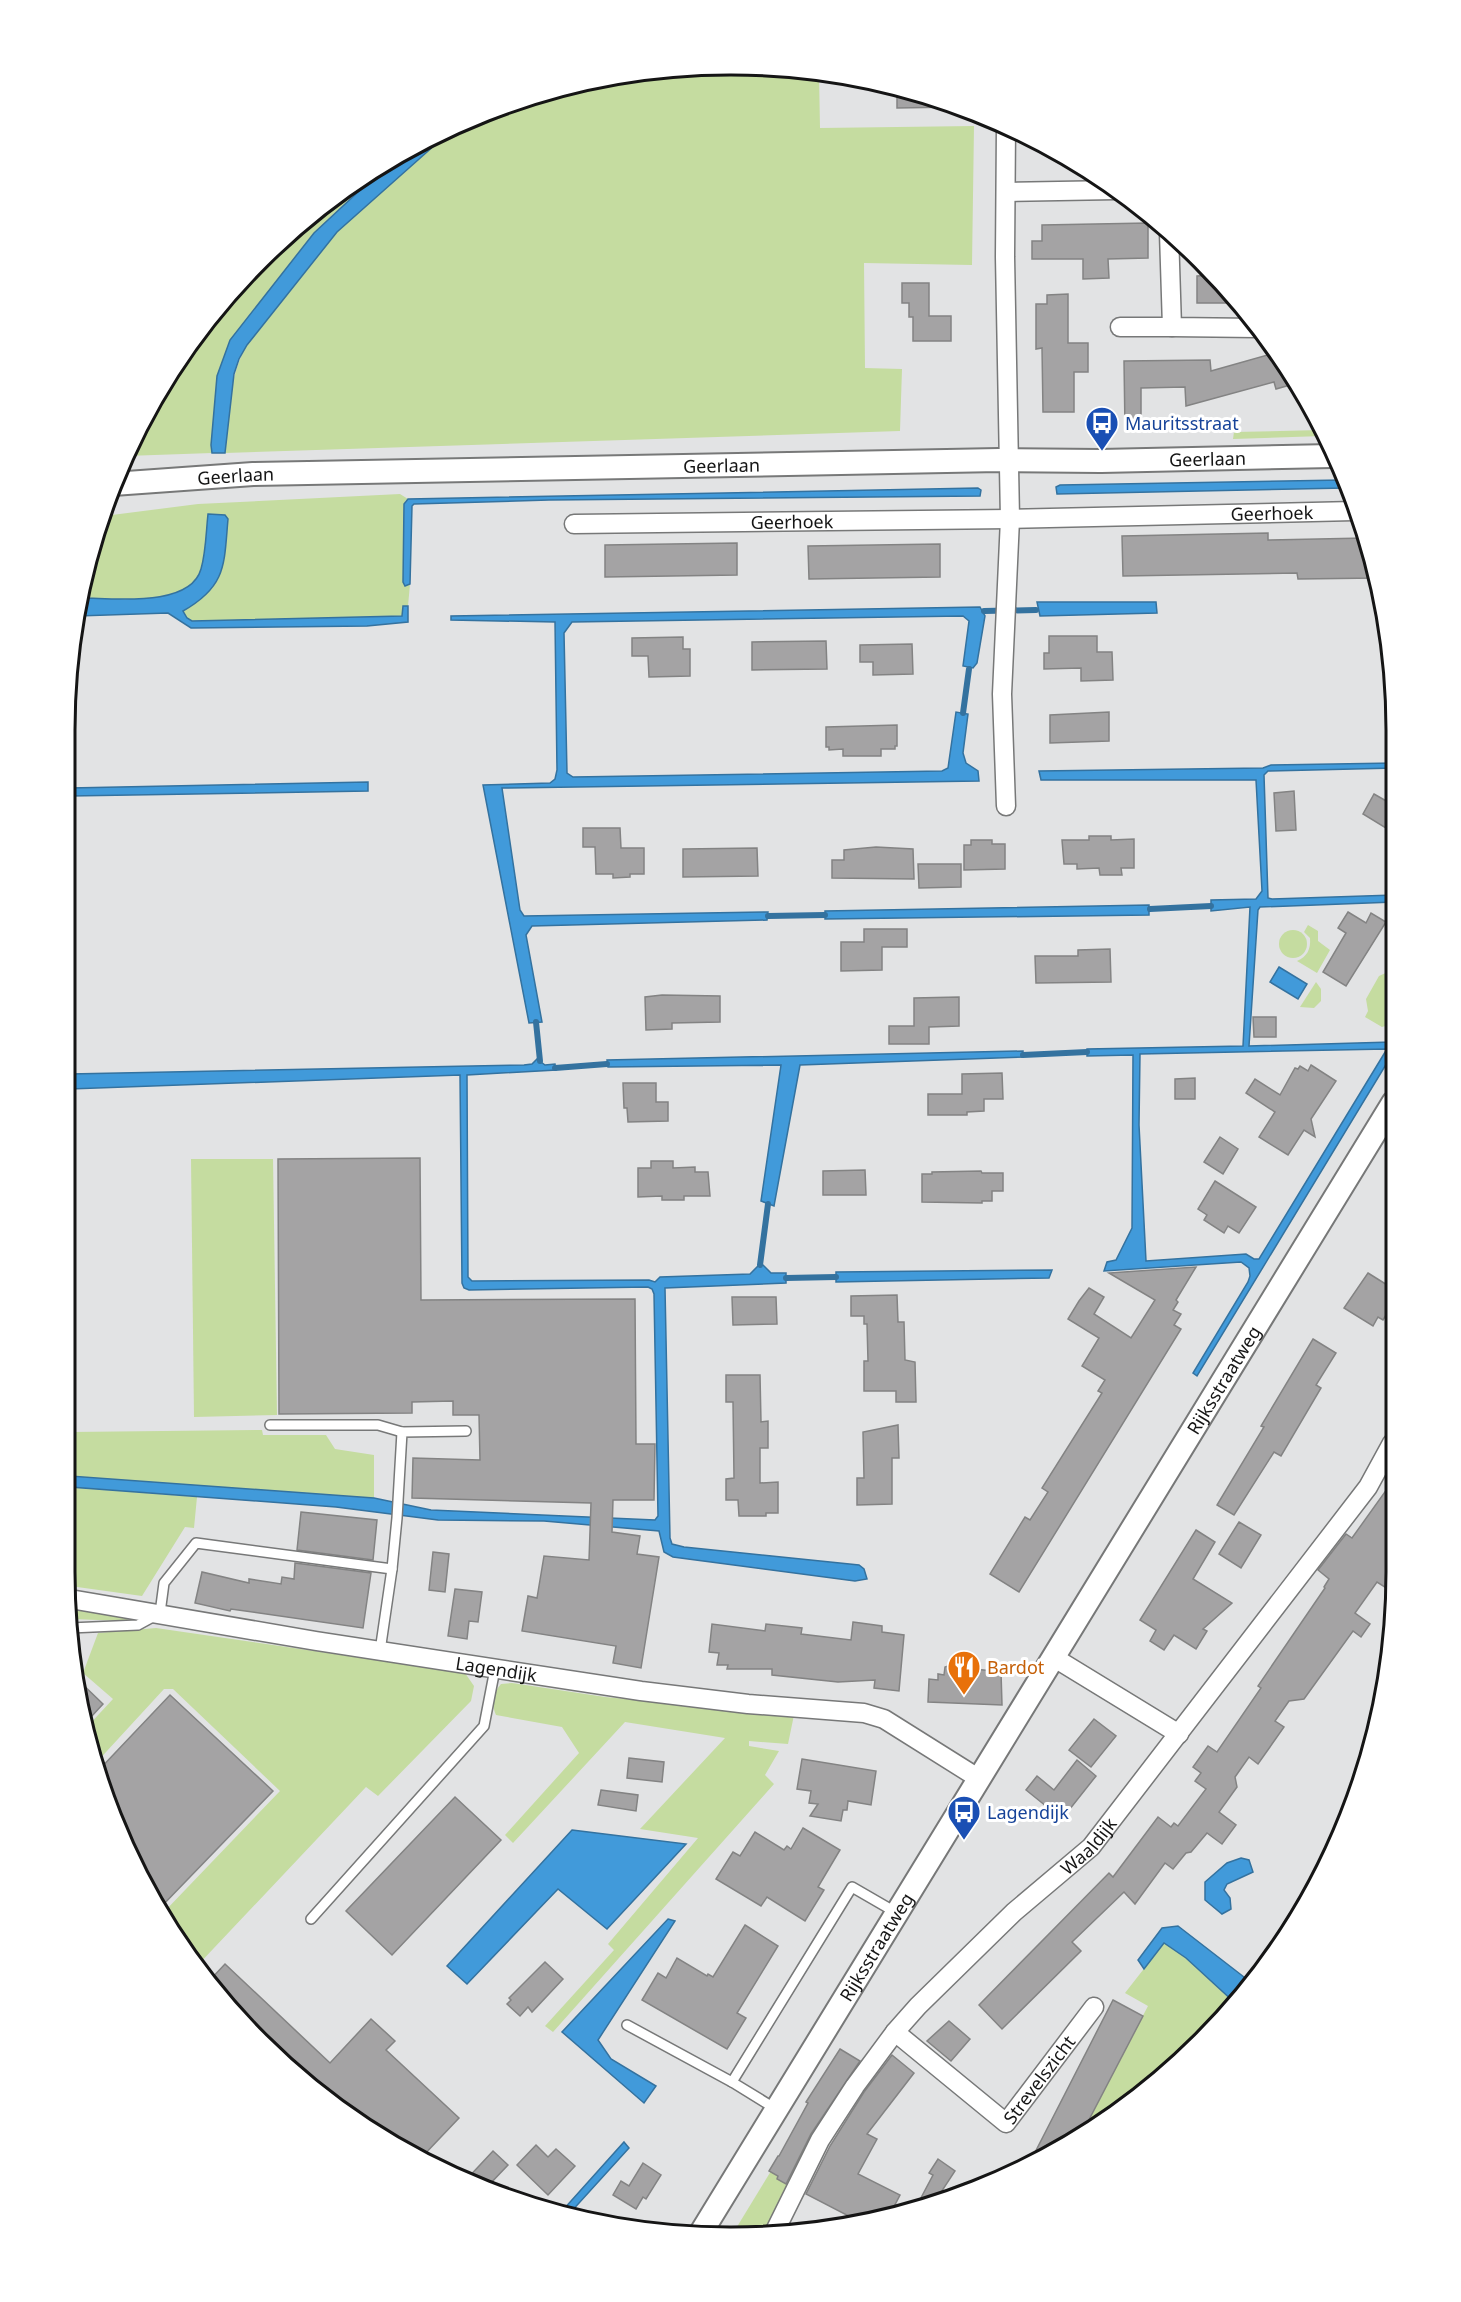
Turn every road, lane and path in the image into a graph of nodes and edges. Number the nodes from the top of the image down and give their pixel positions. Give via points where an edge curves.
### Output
1 (1006, 137) edge
2 (1102, 190) edge
3 (1006, 192) junction
4 (1169, 244) edge
5 (1120, 327) dead end
6 (1172, 327) junction
7 (1248, 328) edge
8 (1325, 456) edge
9 (1009, 460) junction
10 (124, 483) edge
11 (1348, 511) edge
12 (1010, 519) junction
13 (574, 525) dead end
14 (1006, 806) dead end
15 (1386, 1113) edge
16 (270, 1425) dead end
17 (466, 1431) dead end
18 (402, 1432) junction
19 (1386, 1454) edge
20 (392, 1569) junction
21 (76, 1600) edge
22 (160, 1613) junction
23 (78, 1628) edge
24 (380, 1651) junction
25 (1053, 1657) junction
26 (495, 1669) junction
27 (1179, 1734) junction
28 (978, 1778) junction
29 (897, 1913) junction
30 (311, 1919) dead end
31 (1094, 2007) dead end
32 (627, 2025) dead end
33 (895, 2032) junction
34 (732, 2082) junction
35 (776, 2109) junction
36 (778, 2225) edge
37 (705, 2226) edge

1 - 3 street
2 - 3 street
3 - 9 street
4 - 6 street
5 - 6 street
6 - 7 street
8 - 9 street, Geerlaan
9 - 10 street, Geerlaan via 253,474
9 - 12 street
11 - 12 street, Geerhoek
12 - 13 street, Geerhoek
12 - 14 street via 1002,694
15 - 25 street, Rijksstraatweg
16 - 18 lane via 378,1425
17 - 18 lane
18 - 20 lane
19 - 27 street, Waaldijk via 1368,1487
20 - 22 lane via 196,1543 164,1583
20 - 24 lane
21 - 22 street, Lagendijk
22 - 23 lane via 138,1625
22 - 24 street, Lagendijk
24 - 26 street, Lagendijk
25 - 27 street
25 - 28 street, Rijksstraatweg
26 - 28 street, Lagendijk via 748,1704 864,1713 884,1719
26 - 30 lane via 484,1726
27 - 33 street, Waaldijk via 1091,1846 1014,1912
28 - 29 street, Rijksstraatweg
29 - 34 lane via 852,1887
29 - 35 street, Rijksstraatweg
31 - 33 street, Strevelszicht via 1006,2123
32 - 34 lane
33 - 36 street, Waaldijk via 820,2140
34 - 35 lane
35 - 37 street, Rijksstraatweg

